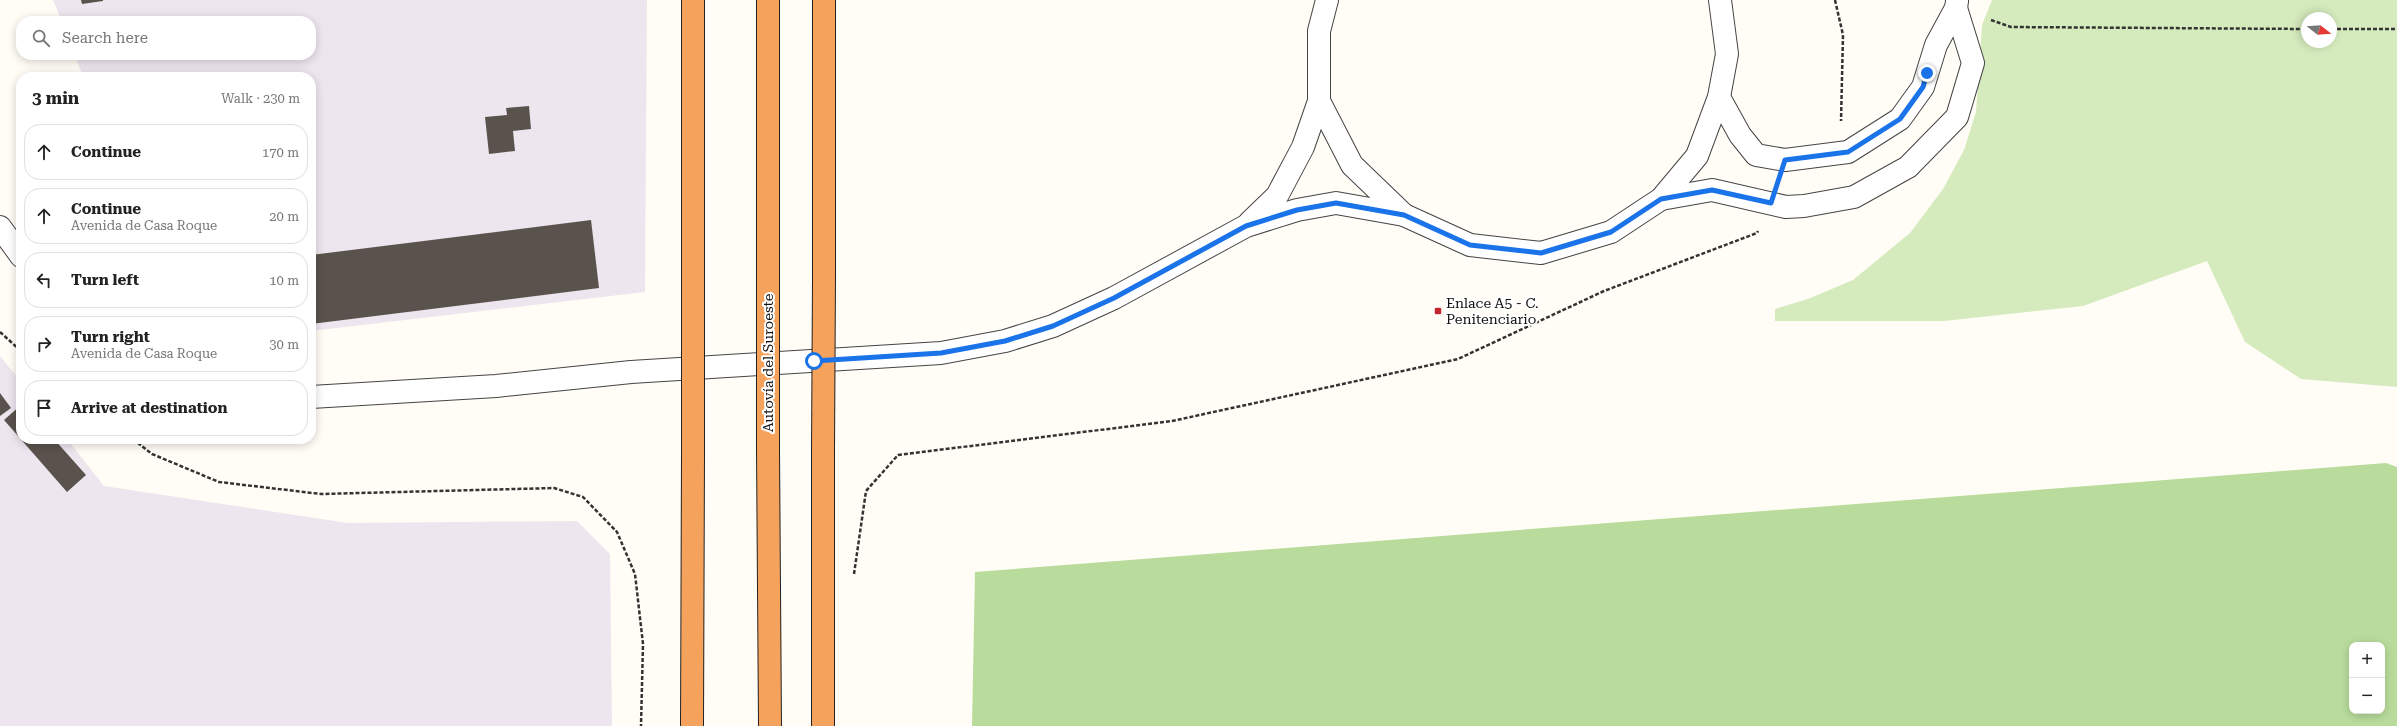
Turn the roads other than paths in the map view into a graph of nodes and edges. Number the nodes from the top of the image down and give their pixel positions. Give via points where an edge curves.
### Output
1 (693, 0) edge
2 (768, 0) edge
3 (824, 0) edge
4 (1326, 0) edge
5 (1720, 0) edge
6 (1957, 4) edge
7 (1719, 97) junction
8 (1319, 101) junction
9 (1661, 199) junction
10 (1404, 215) junction
11 (0, 226) edge
12 (1246, 226) junction
13 (16, 249) edge
14 (316, 397) edge
15 (692, 726) edge
16 (770, 726) edge
17 (823, 726) edge

1 - 15 highway, bridge
2 - 16 highway, Autovía del Suroeste, bridge
3 - 17 highway, bridge
4 - 8 street via 1319,31
5 - 7 street via 1727,54
6 - 7 street via 1936,45 1923,87 1900,119 1848,152 1785,160 1756,155 1740,135
6 - 9 street via 1972,63 1957,117 1908,167 1854,197 1804,206 1786,207 1712,190
7 - 9 street via 1696,156
8 - 10 street via 1352,165
8 - 12 street via 1303,147 1277,196
9 - 10 street via 1611,232 1541,253 1470,245
10 - 12 street via 1336,203 1297,210
11 - 13 street
12 - 14 street via 1114,298 1053,326 1005,341 948,352 631,372 496,386

